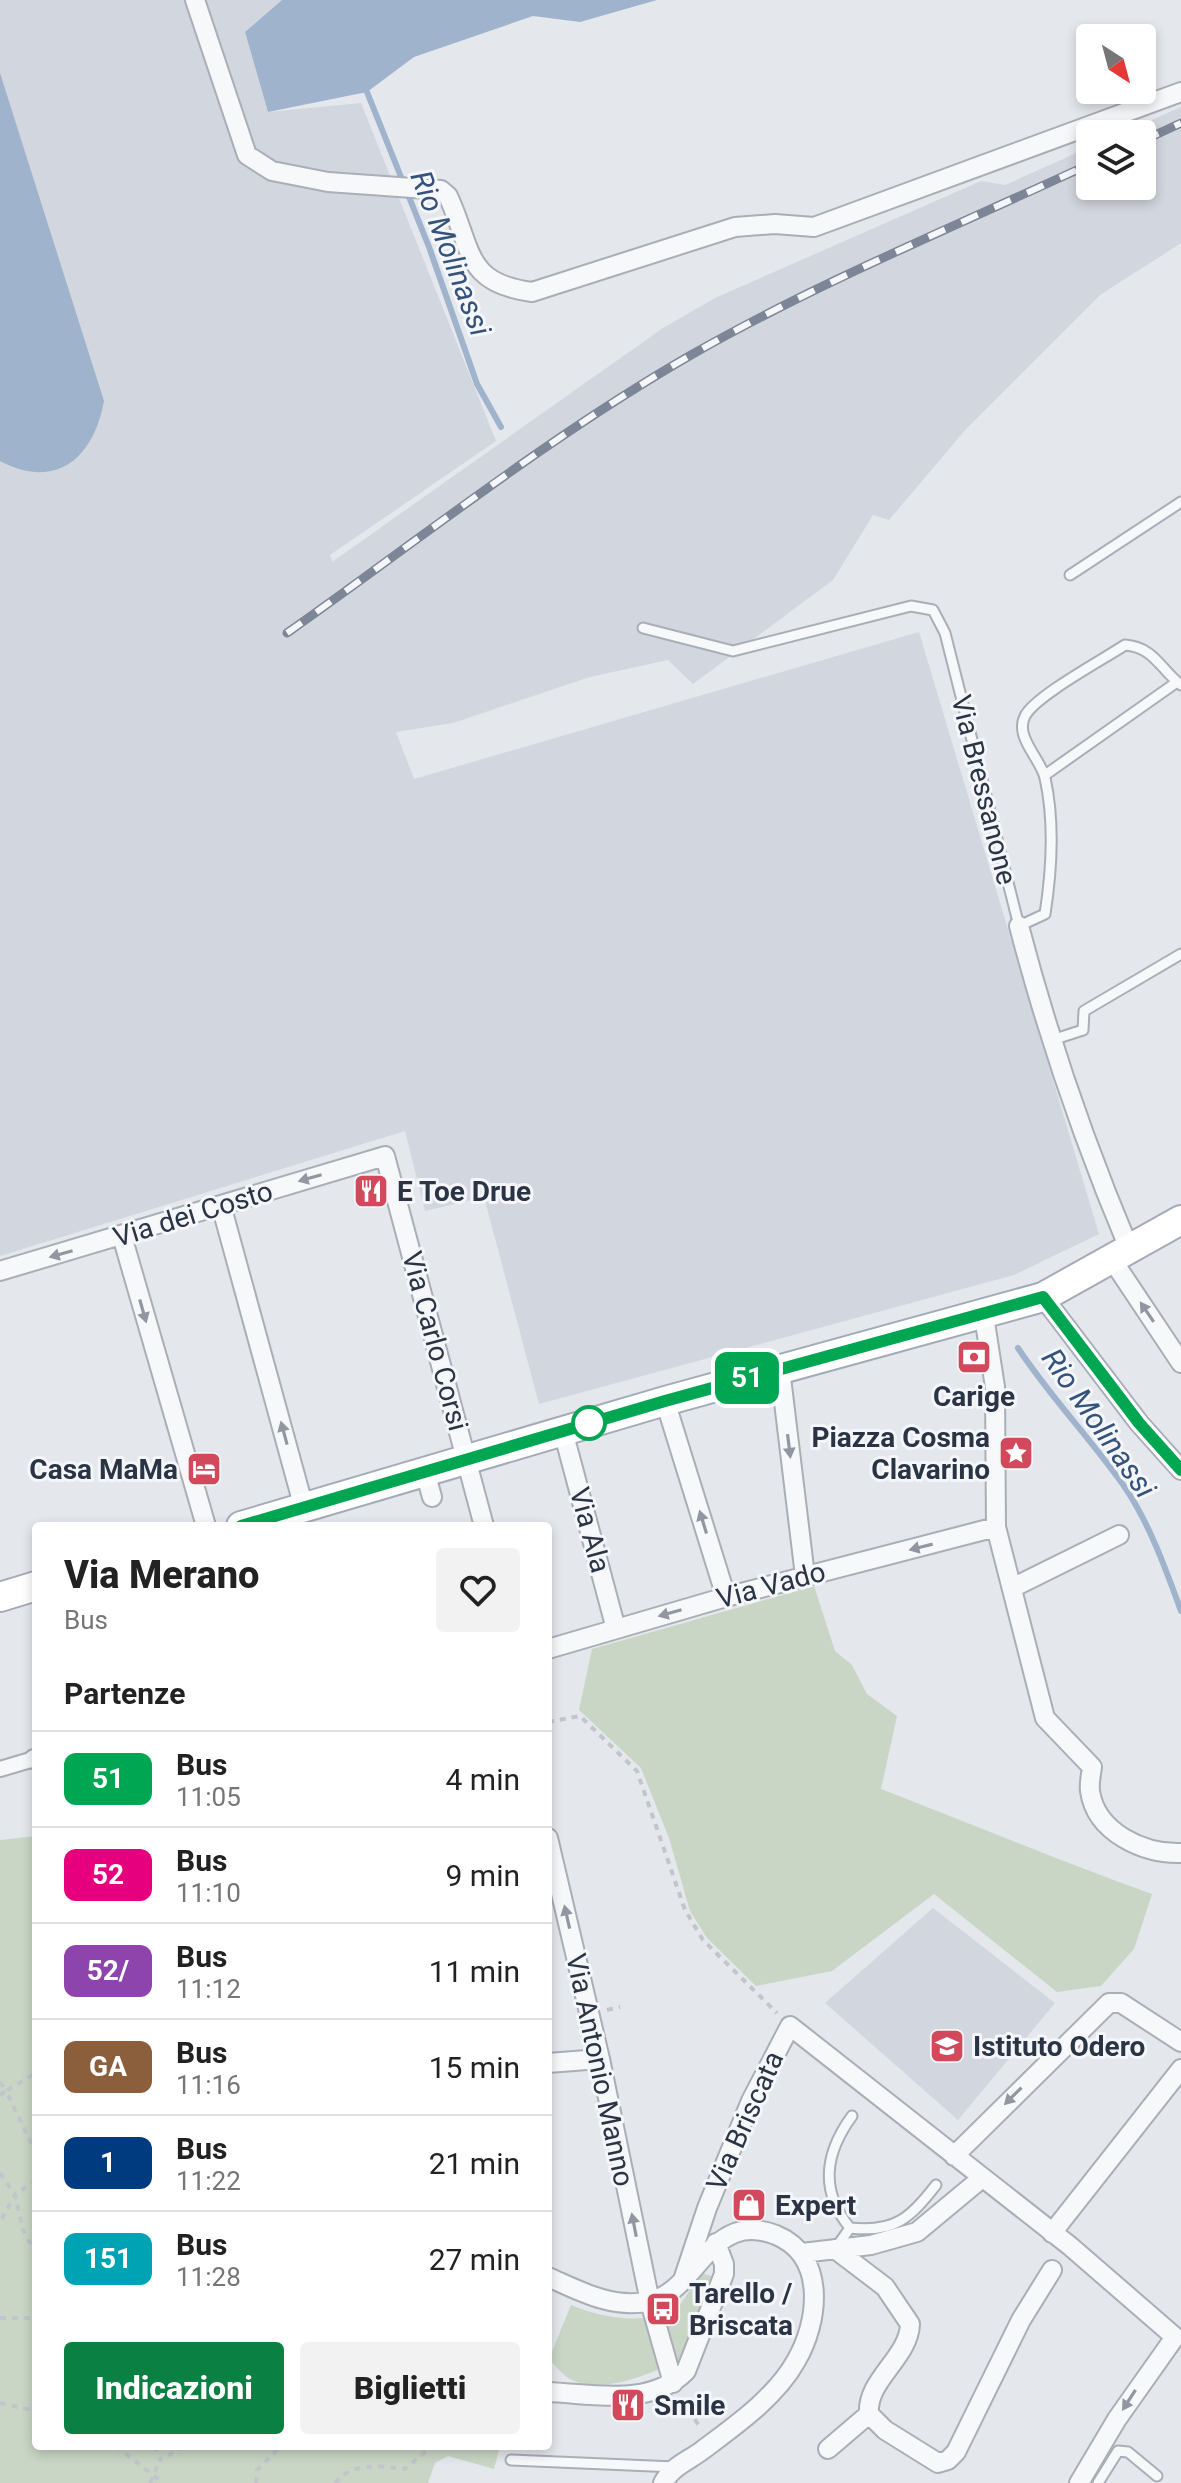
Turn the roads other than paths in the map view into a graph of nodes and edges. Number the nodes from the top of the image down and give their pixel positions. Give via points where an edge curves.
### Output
1 (195, 0) edge
2 (1181, 92) edge
3 (1181, 502) edge
4 (1070, 575) dead end
5 (643, 628) dead end
6 (1179, 684) edge
7 (1045, 775) junction
8 (1019, 926) junction
9 (1181, 954) edge
10 (1049, 1041) junction
11 (385, 1156) joint
12 (221, 1205) junction
13 (1181, 1220) edge
14 (122, 1236) junction
15 (1121, 1256) junction
16 (0, 1271) edge
17 (1043, 1297) junction
18 (984, 1316) junction
19 (1181, 1363) edge
20 (780, 1369) junction
21 (665, 1401) junction
22 (563, 1431) junction
23 (468, 1459) junction
24 (1181, 1470) edge
25 (304, 1508) junction
26 (205, 1522) edge
27 (271, 1522) edge
28 (483, 1522) edge
29 (996, 1527) junction
30 (1119, 1535) dead end
31 (805, 1576) junction
32 (32, 1587) edge
33 (1012, 1588) junction
34 (0, 1597) edge
35 (726, 1597) junction
36 (616, 1629) junction
37 (552, 1648) edge
38 (32, 1760) edge
39 (0, 1769) edge
40 (1181, 1853) edge
41 (552, 1855) edge
42 (1181, 2042) edge
43 (600, 2059) junction
44 (552, 2063) edge
45 (1181, 2069) edge
46 (852, 2116) dead end
47 (954, 2156) junction
48 (982, 2178) junction
49 (936, 2185) dead end
50 (850, 2228) junction
51 (1052, 2233) junction
52 (716, 2243) junction
53 (835, 2249) junction
54 (802, 2253) junction
55 (1052, 2270) dead end
56 (552, 2279) edge
57 (683, 2280) junction
58 (650, 2302) junction
59 (1179, 2337) edge
60 (676, 2389) junction
61 (552, 2392) edge
62 (869, 2414) junction
63 (828, 2449) dead end
64 (511, 2460) dead end
65 (675, 2467) junction
66 (1157, 2476) dead end
67 (663, 2483) edge
68 (1079, 2483) edge
69 (1098, 2483) edge

1 - 2 street via 247,155 272,171 385,189 441,190 486,279 532,292 735,227 814,227
3 - 4 lane
5 - 8 lane, Via Bressanone via 733,651 911,606 933,610 945,633
6 - 7 lane
6 - 7 lane via 1156,656 1125,645 1047,695 1025,716 1022,732
7 - 8 lane via 1051,827 1045,914
8 - 10 street, Via Bressanone
9 - 10 lane via 1084,1011 1083,1030
10 - 15 street, Via Bressanone
11 -> 12 street, Via dei Costo
11 - 23 street, Via Carlo Corsi
12 - 14 street, Via dei Costo
25 -> 12 street
13 - 15 main road
14 -> 16 street, Via dei Costo
14 -> 26 street
15 - 17 main road
19 -> 15 street, Via Bressanone
17 - 18 main road
17 - 24 street
18 - 20 main road
18 - 29 street via 995,1387
20 - 21 main road
20 -> 31 street
21 - 22 main road
35 -> 21 street
22 - 23 main road
22 - 36 street, Via Ala
23 - 25 main road via 428,1484
23 - 28 street, Via Carlo Corsi
25 - 27 main road
29 -> 31 street, Via Vado
29 - 33 street
30 - 33 street
31 - 35 street, Via Vado
32 - 34 main road
33 - 40 street via 1045,1718 1092,1767 1089,1791 1095,1807 1116,1833 1144,1848
35 -> 36 street, Via Vado
36 - 37 street, Via Vado
38 - 39 street
43 -> 41 street, Via Antonio Manno
42 -> 47 street via 1121,2003 1109,2003
43 - 44 street
58 -> 43 street, Via Antonio Manno
45 - 51 street
46 - 50 lane via 829,2153 831,2193
47 - 48 street, Via Briscata
47 - 57 street, Via Briscata via 790,2026 751,2101
48 - 51 street, Via Briscata
48 - 53 street via 917,2232
49 - 50 lane via 913,2215 901,2221 867,2230
50 - 53 lane
51 - 59 street, Via Briscata
52 - 54 street via 736,2232 758,2230 784,2238
52 - 57 street
52 - 60 street via 724,2274
53 - 54 street
53 - 62 street via 885,2287 910,2324 908,2338 870,2398
54 - 65 street via 814,2305 802,2351 767,2396
55 - 62 street via 952,2457 934,2461
56 - 58 street via 604,2301
57 - 58 street
58 - 60 street, Via Antonio Manno
59 -> 68 street via 1125,2406
60 - 61 street via 650,2394
62 - 63 street
64 - 65 lane
65 - 67 street
66 - 69 lane via 1123,2450 1114,2454

